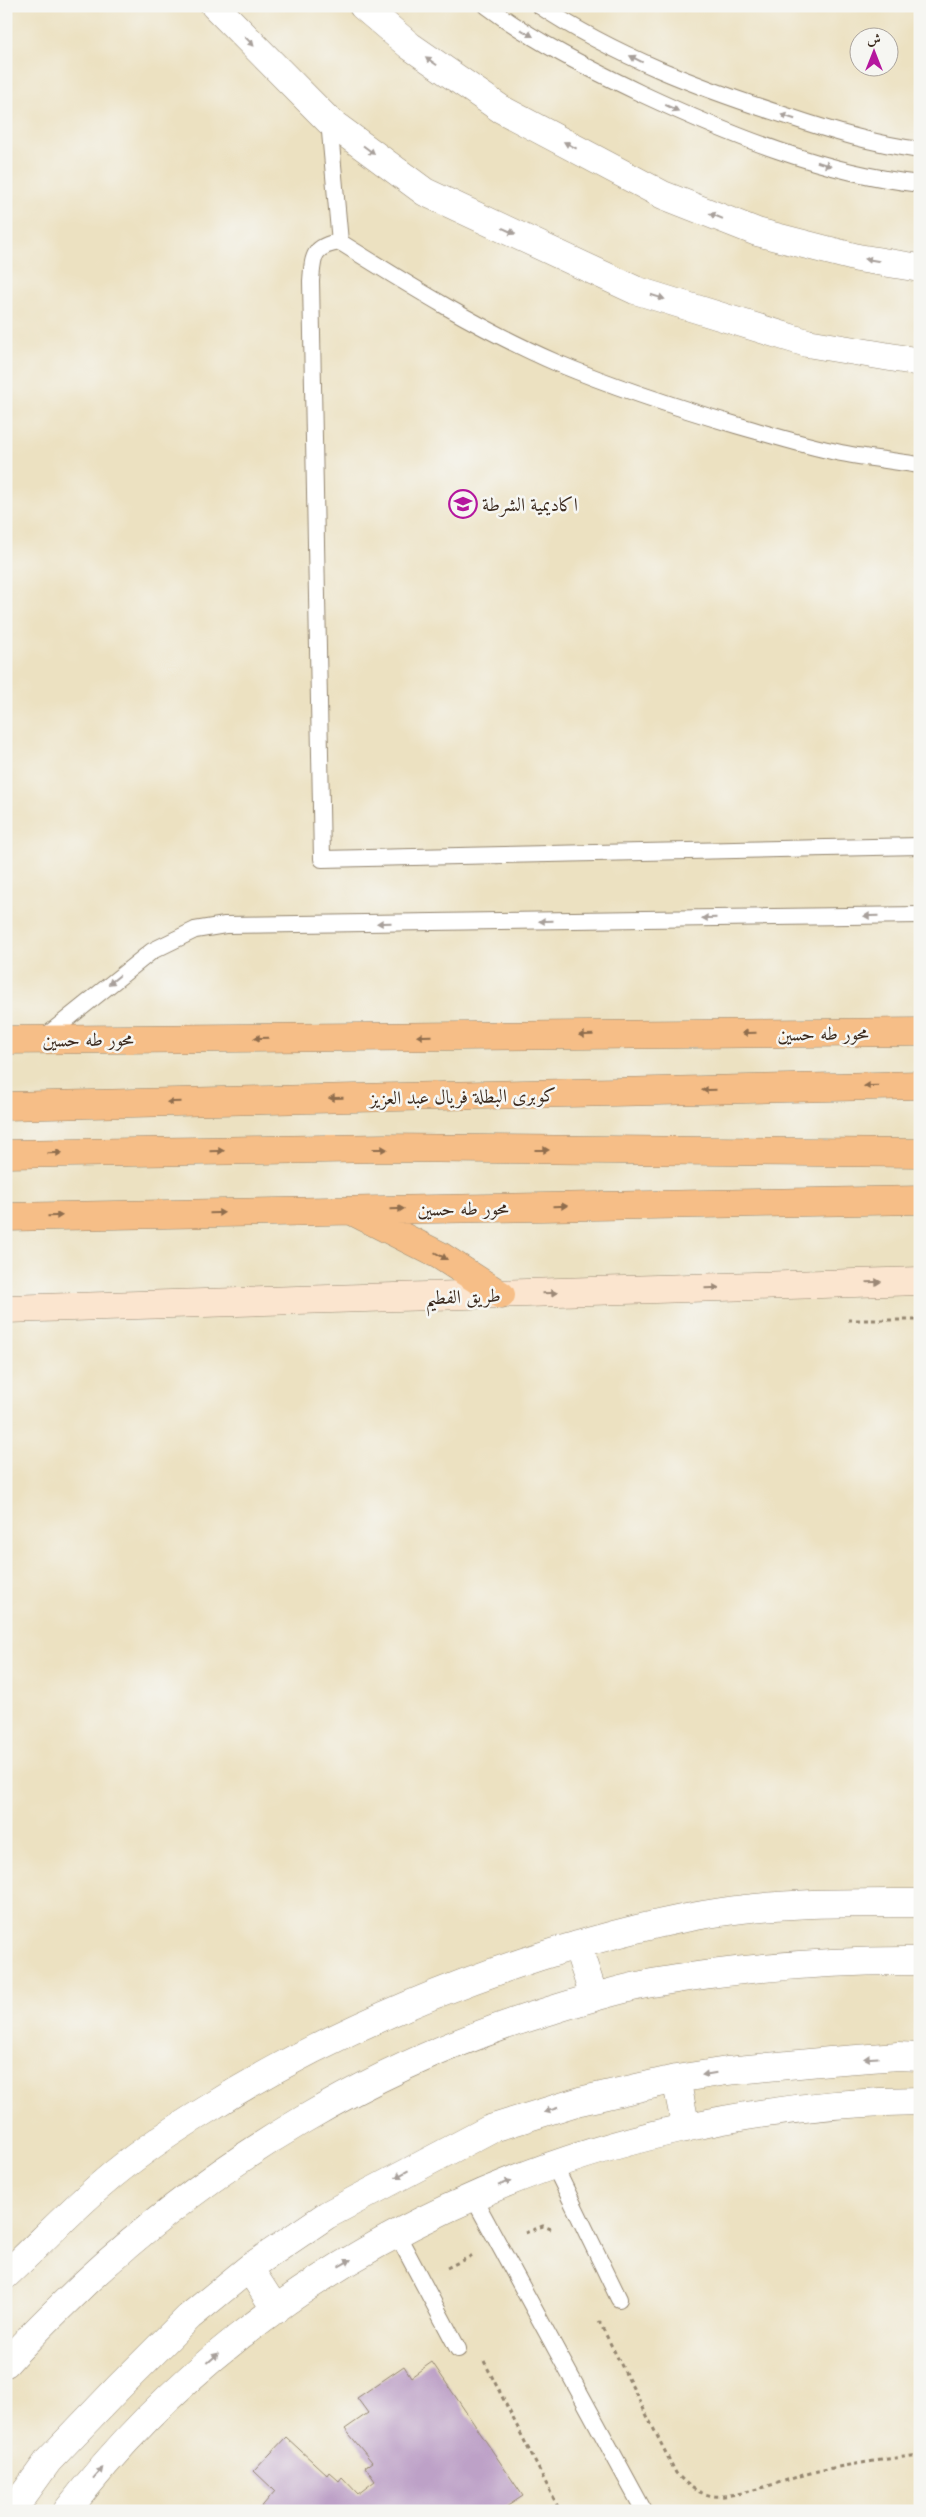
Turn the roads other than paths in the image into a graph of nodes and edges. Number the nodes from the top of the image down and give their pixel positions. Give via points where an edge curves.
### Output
1 (216, 6) edge
2 (363, 6) edge
3 (487, 6) edge
4 (540, 6) edge
5 (329, 120) junction
6 (920, 150) edge
7 (920, 184) edge
8 (340, 242) junction
9 (920, 268) edge
10 (920, 362) edge
11 (920, 465) edge
12 (920, 846) edge
13 (920, 915) edge
14 (920, 1032) edge
15 (6, 1040) edge
16 (41, 1040) junction
17 (920, 1085) edge
18 (6, 1106) edge
19 (920, 1153) edge
20 (6, 1154) edge
21 (920, 1200) edge
22 (350, 1210) junction
23 (6, 1217) edge
24 (920, 1281) edge
25 (501, 1295) junction
26 (6, 1309) edge
27 (920, 1903) edge
28 (577, 1945) junction
29 (920, 1960) edge
30 (594, 1997) junction
31 (920, 2057) edge
32 (676, 2079) junction
33 (920, 2101) edge
34 (686, 2128) junction
35 (554, 2165) junction
36 (472, 2195) junction
37 (397, 2234) junction
38 (249, 2268) junction
39 (6, 2275) edge
40 (619, 2299) dead end
41 (276, 2310) junction
42 (458, 2349) dead end
43 (6, 2363) edge
44 (12, 2511) edge
45 (67, 2511) edge
46 (644, 2511) edge

1 -> 5 street
9 -> 2 street via 858,258 756,232 663,195 501,109 410,46
3 -> 7 lane via 508,22 582,65 702,122 838,168
6 -> 4 lane via 878,144 731,98 642,62
5 - 8 lane
5 -> 10 street via 425,192 636,290 807,343
8 - 11 lane via 408,286 463,316 598,379 787,440 840,453
8 - 12 lane via 326,244 316,251 311,281 322,859
13 -> 16 lane via 225,925 195,930 152,951
14 -> 16 main road, محور طه حسين
15 - 16 main road, محور طه حسين
17 -> 18 main road, كوبرى البطلة فريال عبد العزيز
20 -> 19 main road via 384,1148
22 -> 21 main road, محور طه حسين
23 -> 22 main road, محور طه حسين
22 -> 25 main road via 439,1255
25 -> 24 street, طريق الفطيم
25 - 26 street, طريق الفطيم
27 - 28 street via 800,1904 722,1912 649,1926
28 - 30 street
28 - 39 street via 451,1988 378,2018 315,2047 242,2087 173,2131 103,2183
29 - 30 street via 737,1972 650,1983
30 - 43 street via 518,2020 443,2049 370,2082 300,2120 176,2204 118,2252
31 -> 32 street via 830,2061
32 - 34 street
32 -> 38 street via 580,2101 490,2129 327,2215
33 - 34 street via 838,2104 754,2114
34 - 35 street via 614,2145
36 -> 35 street
35 - 40 lane
36 - 37 street
36 - 46 lane
41 -> 37 street via 338,2267
37 - 42 lane
38 - 41 street
38 - 44 street via 189,2317 118,2388 48,2461
45 -> 41 street via 149,2417 221,2350

